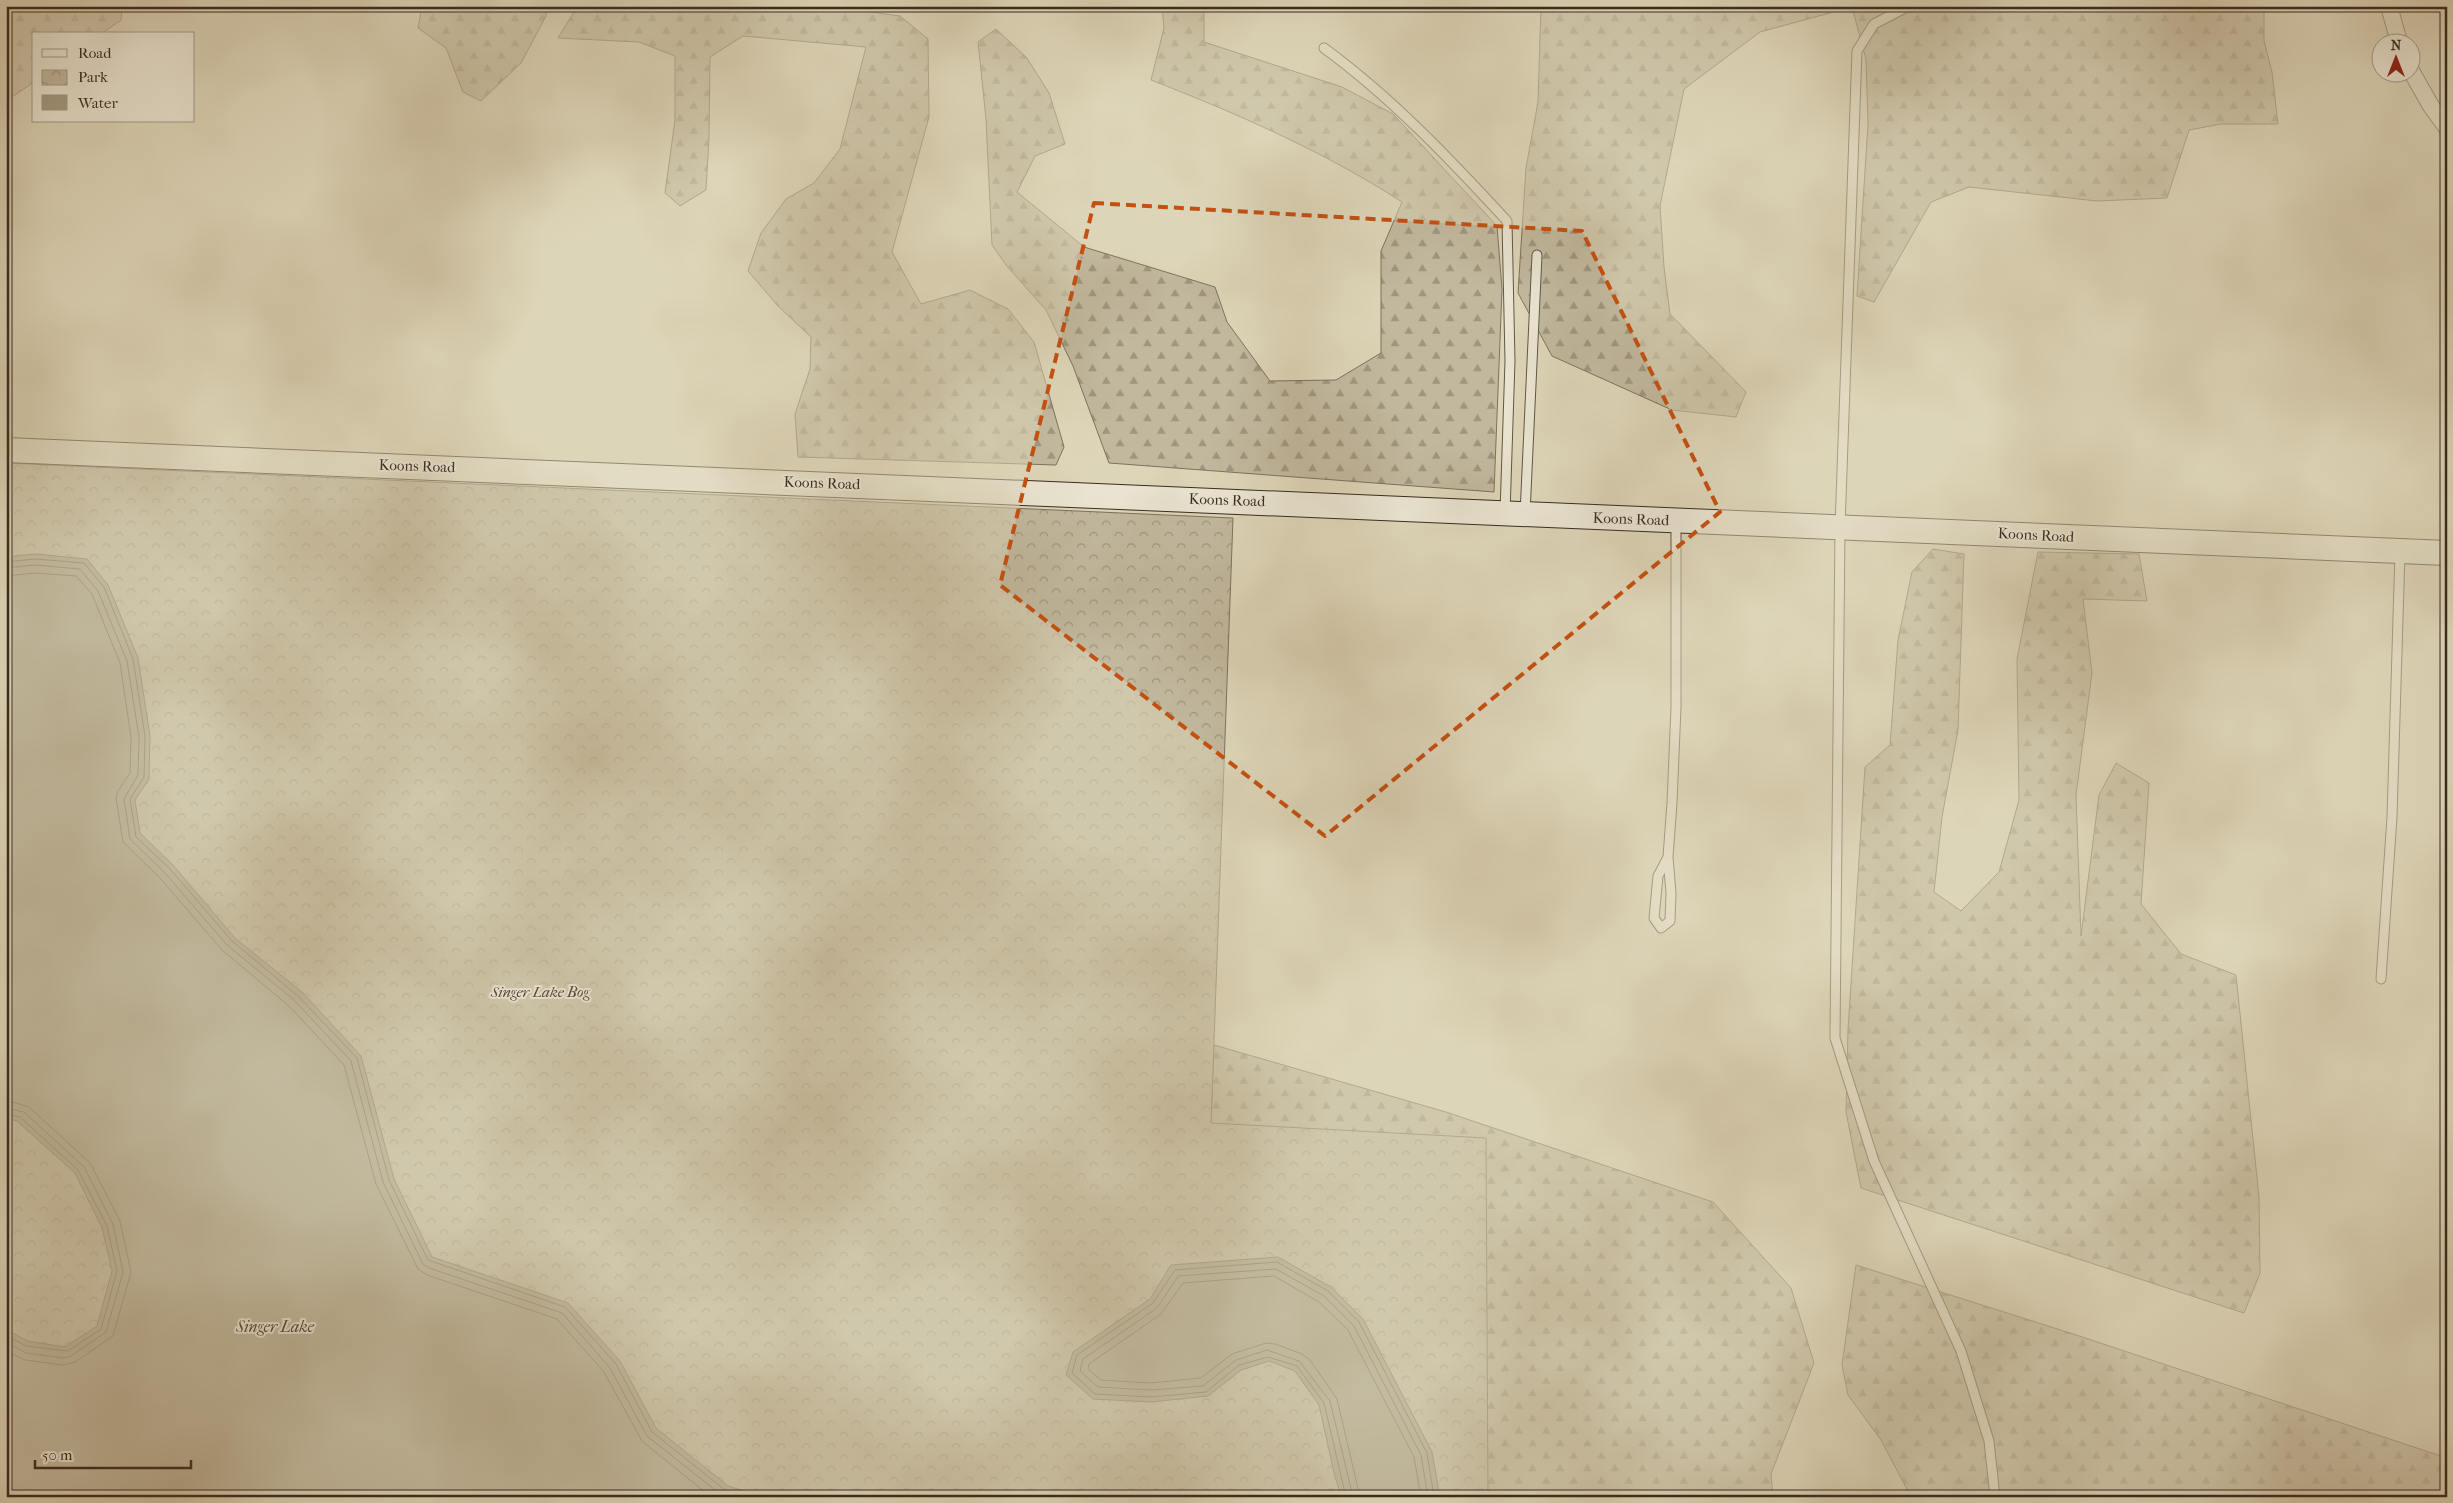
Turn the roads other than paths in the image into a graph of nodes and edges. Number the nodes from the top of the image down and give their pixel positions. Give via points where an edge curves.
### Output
1 (1916, 6) edge
2 (2389, 6) edge
3 (2396, 32) edge
4 (1324, 48) dead end
5 (2418, 82) edge
6 (2447, 128) edge
7 (1537, 255) dead end
8 (6, 450) edge
9 (1515, 514) junction
10 (1676, 520) junction
11 (1840, 527) junction
12 (2400, 551) junction
13 (2447, 553) edge
14 (1668, 857) junction
15 (2381, 979) dead end
16 (1995, 1497) edge

1 - 11 lane via 1874,24 1857,51
2 - 3 street
4 - 9 lane via 1363,77 1456,165 1507,220
5 - 6 street
7 - 9 lane
8 - 9 street, Koons Road
9 - 10 street, Koons Road
10 - 11 street, Koons Road
10 - 14 lane via 1676,707
11 - 12 street, Koons Road
11 - 16 lane via 1836,1038 1874,1161 1961,1351 1989,1441
12 - 13 street, Koons Road
12 - 15 lane via 2392,817
14 - 14 lane via 1658,876 1654,918 1661,928 1670,921

